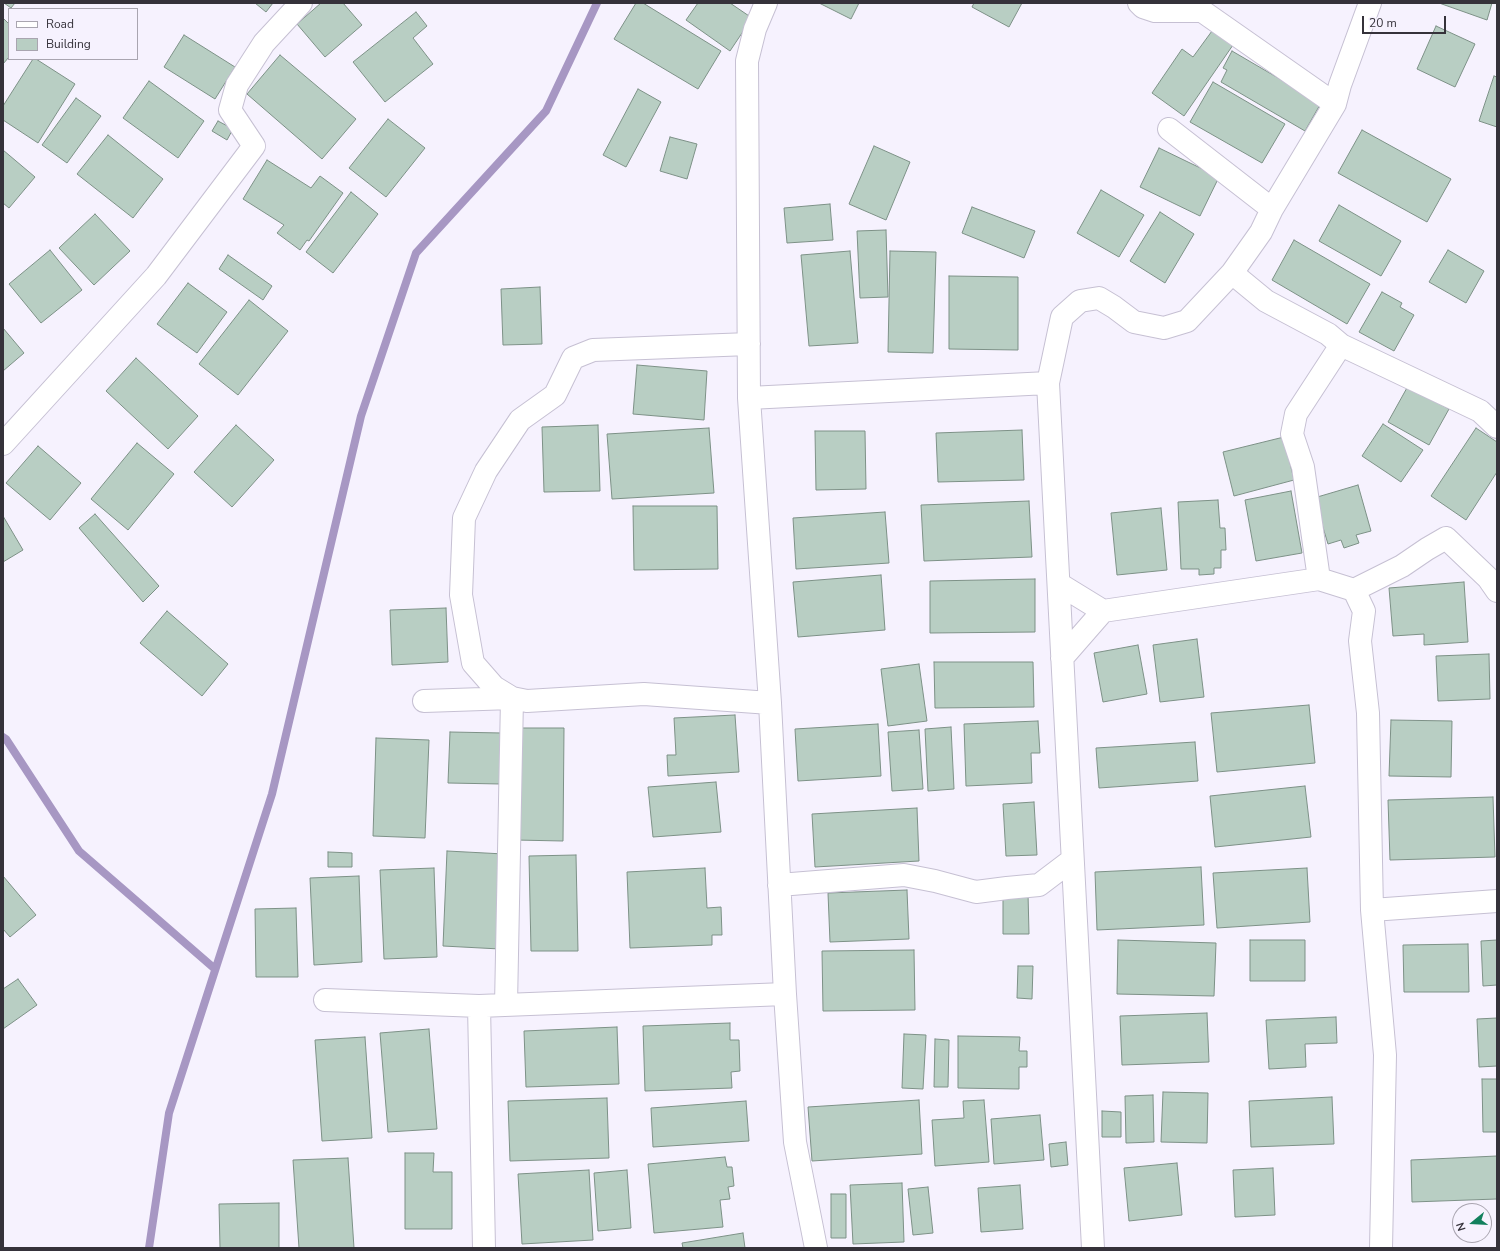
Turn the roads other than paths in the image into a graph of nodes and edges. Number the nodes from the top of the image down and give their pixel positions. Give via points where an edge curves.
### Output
1 (301, 3) edge
2 (766, 3) edge
3 (1139, 3) edge
4 (1370, 3) edge
5 (1335, 104) junction
6 (1169, 129) dead end
7 (1272, 209) junction
8 (1232, 273) junction
9 (749, 344) junction
10 (1341, 344) junction
11 (1048, 383) junction
12 (749, 398) junction
13 (1497, 427) edge
14 (6, 438) edge
15 (1319, 579) junction
16 (1059, 584) junction
17 (1354, 590) junction
18 (1497, 591) edge
19 (1103, 611) junction
20 (1062, 658) junction
21 (512, 698) junction
22 (424, 701) dead end
23 (770, 703) junction
24 (1072, 860) junction
25 (780, 885) junction
26 (1497, 901) edge
27 (1372, 910) junction
28 (785, 994) junction
29 (325, 1000) dead end
30 (479, 1006) junction
31 (506, 1006) junction
32 (484, 1248) edge
33 (816, 1248) edge
34 (1093, 1248) edge
35 (1381, 1248) edge

1 - 14 street via 264,43 237,85 230,110 254,146 156,276
2 - 9 street via 755,29 747,61
3 - 5 street via 1155,11 1202,11
4 - 5 street
5 - 7 street
6 - 7 street
7 - 8 street via 1260,232
8 - 10 street via 1266,301 1328,334
8 - 11 street via 1187,320 1164,328 1134,322 1099,298 1080,301 1062,317
9 - 12 street
9 - 21 street via 593,350 573,358 555,395 520,420 507,439 486,471 464,518 461,595 473,663 494,687
10 - 13 street via 1480,412
10 - 15 street via 1296,414 1292,434 1303,467
11 - 12 street
11 - 16 street
12 - 23 street
15 - 17 street
15 - 19 street
16 - 19 street
16 - 20 street
17 - 18 street via 1402,566 1446,538 1488,578
17 - 27 street via 1364,611 1360,641 1368,713
19 - 20 street
20 - 24 street
21 - 22 street
21 - 23 street via 527,701 644,694
21 - 31 street
23 - 25 street
24 - 25 street via 1039,885 976,892 904,875
24 - 34 street
25 - 28 street
26 - 27 street
27 - 35 street via 1386,1055
28 - 31 street
28 - 33 street via 795,1142
29 - 30 street
30 - 31 street
30 - 32 street

